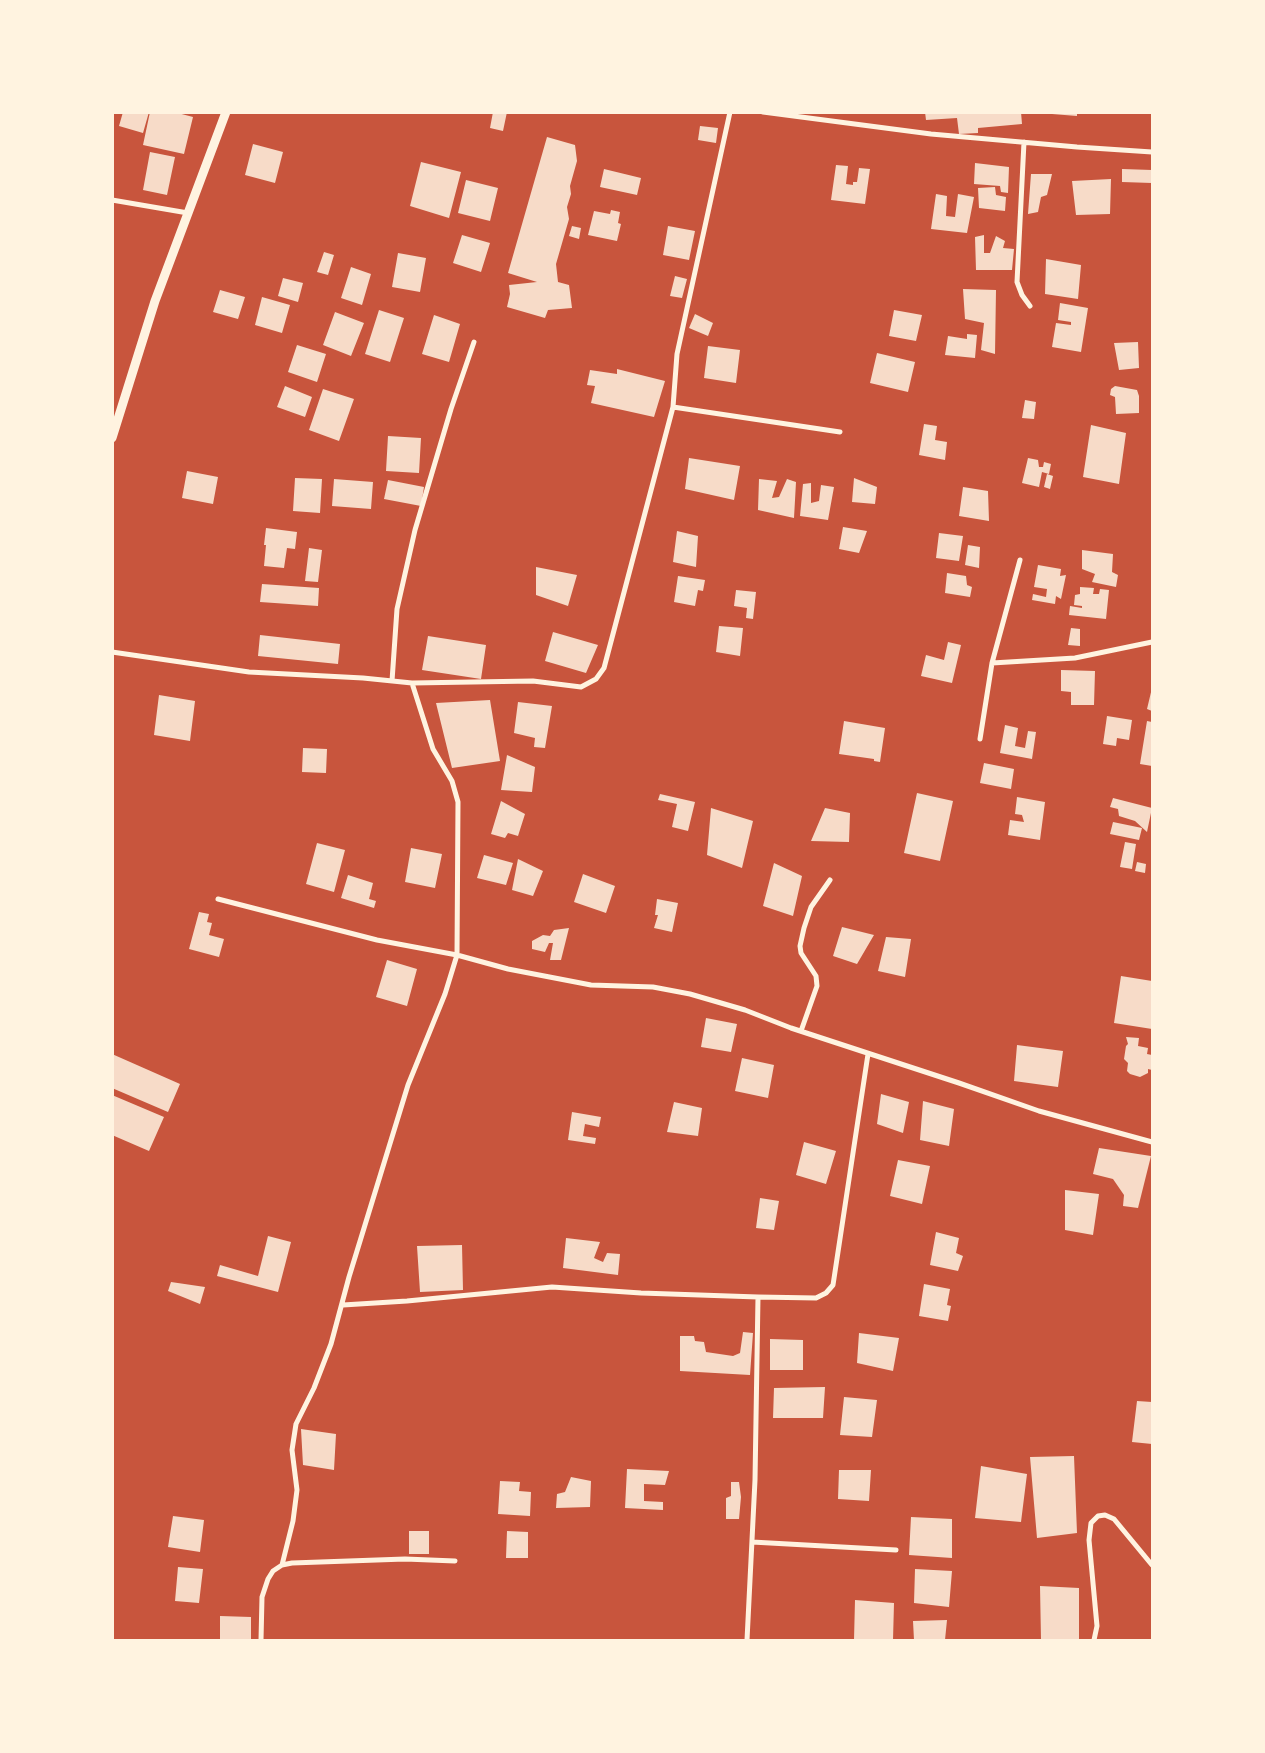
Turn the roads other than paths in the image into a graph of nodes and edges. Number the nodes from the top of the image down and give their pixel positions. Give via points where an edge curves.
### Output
1 (226, 112) edge
2 (730, 112) edge
3 (763, 112) edge
4 (1024, 142) junction
5 (1152, 152) edge
6 (112, 200) edge
7 (189, 213) junction
8 (1030, 306) dead end
9 (474, 342) dead end
10 (673, 407) junction
11 (840, 432) dead end
12 (112, 438) edge
13 (1020, 560) dead end
14 (1152, 642) edge
15 (112, 652) edge
16 (992, 663) junction
17 (392, 681) junction
18 (412, 683) junction
19 (980, 740) dead end
20 (830, 880) dead end
21 (218, 899) dead end
22 (457, 954) junction
23 (800, 1031) junction
24 (868, 1054) junction
25 (1152, 1142) edge
26 (758, 1297) junction
27 (343, 1305) junction
28 (752, 1542) junction
29 (896, 1550) dead end
30 (455, 1561) dead end
31 (282, 1565) junction
32 (1152, 1565) edge
33 (261, 1640) edge
34 (748, 1640) edge
35 (1094, 1640) edge

1 - 7 street
2 - 10 street via 677,354
3 - 4 street via 931,134
4 - 5 street
4 - 8 street via 1017,282
6 - 7 street
7 - 12 street via 155,301
9 - 17 street via 415,530 397,609
10 - 11 street
10 - 18 street via 604,668 596,679 581,687 533,681
13 - 16 street
14 - 16 street via 1075,658
15 - 17 street via 249,672
16 - 19 street
17 - 18 street
18 - 22 street via 434,749 452,781 458,802
20 - 23 street via 811,908 800,946 816,976 817,986
21 - 22 street via 377,940
22 - 23 street via 508,969 591,985 653,986 690,994
22 - 27 street via 445,994 405,1095
23 - 24 street
24 - 25 street via 1039,1111
24 - 26 street via 833,1285 816,1298
26 - 27 street via 552,1287
26 - 28 street
27 - 31 street via 332,1344 296,1424 292,1450 297,1490
28 - 29 street
28 - 34 street
30 - 31 street via 405,1559
31 - 33 street via 268,1578 262,1597
32 - 35 street via 1114,1519 1105,1514 1091,1523 1089,1540 1097,1626

